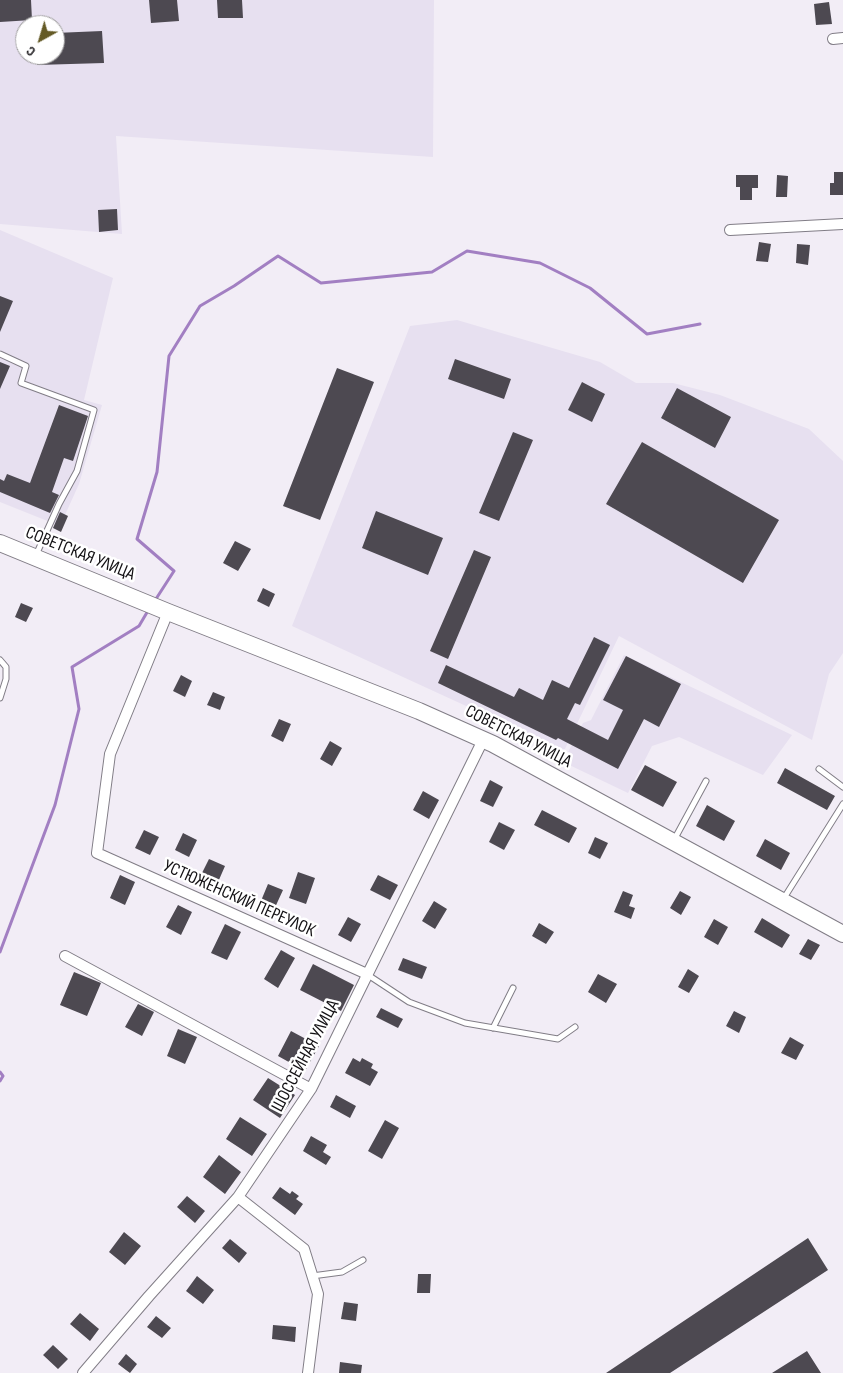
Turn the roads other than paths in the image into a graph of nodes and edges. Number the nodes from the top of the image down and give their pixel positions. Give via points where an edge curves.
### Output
1 (843, 224) edge
2 (730, 230) dead end
3 (0, 354) edge
4 (0, 543) edge
5 (34, 557) junction
6 (157, 608) junction
7 (0, 660) edge
8 (0, 698) edge
9 (483, 740) junction
10 (819, 769) dead end
11 (706, 781) dead end
12 (843, 787) edge
13 (843, 804) edge
14 (674, 841) junction
15 (782, 900) junction
16 (843, 934) edge
17 (65, 956) dead end
18 (367, 974) junction
19 (513, 988) dead end
20 (575, 1027) dead end
21 (493, 1028) junction
22 (311, 1089) junction
23 (238, 1197) junction
24 (363, 1260) dead end
25 (312, 1276) junction
26 (83, 1373) edge
27 (308, 1373) edge

1 - 2 street
3 - 5 lane via 26,366 21,383 94,410 77,471
4 - 5 main road, СОВЕТСКАЯ УЛИЦА
5 - 6 main road, СОВЕТСКАЯ УЛИЦА
6 - 9 main road, СОВЕТСКАЯ УЛИЦА via 419,711
6 - 18 street, УСТЮЖЕНСКИЙ ПЕРЕУЛОК via 110,754 97,853
7 - 8 lane via 6,667
9 - 14 main road, СОВЕТСКАЯ УЛИЦА
9 - 18 street, ШОССЕЙНАЯ УЛИЦА
10 - 12 lane
11 - 14 lane
13 - 15 lane
14 - 15 main road, СОВЕТСКАЯ УЛИЦА
15 - 16 main road, СОВЕТСКАЯ УЛИЦА
17 - 22 street
18 - 21 lane via 409,1002 465,1023
18 - 22 street, ШОССЕЙНАЯ УЛИЦА
19 - 21 lane
20 - 21 lane via 558,1039
22 - 23 street, ШОССЕЙНАЯ УЛИЦА
23 - 25 street via 304,1249
23 - 26 street, ШОССЕЙНАЯ УЛИЦА
24 - 25 lane via 342,1272
25 - 27 street via 318,1294

